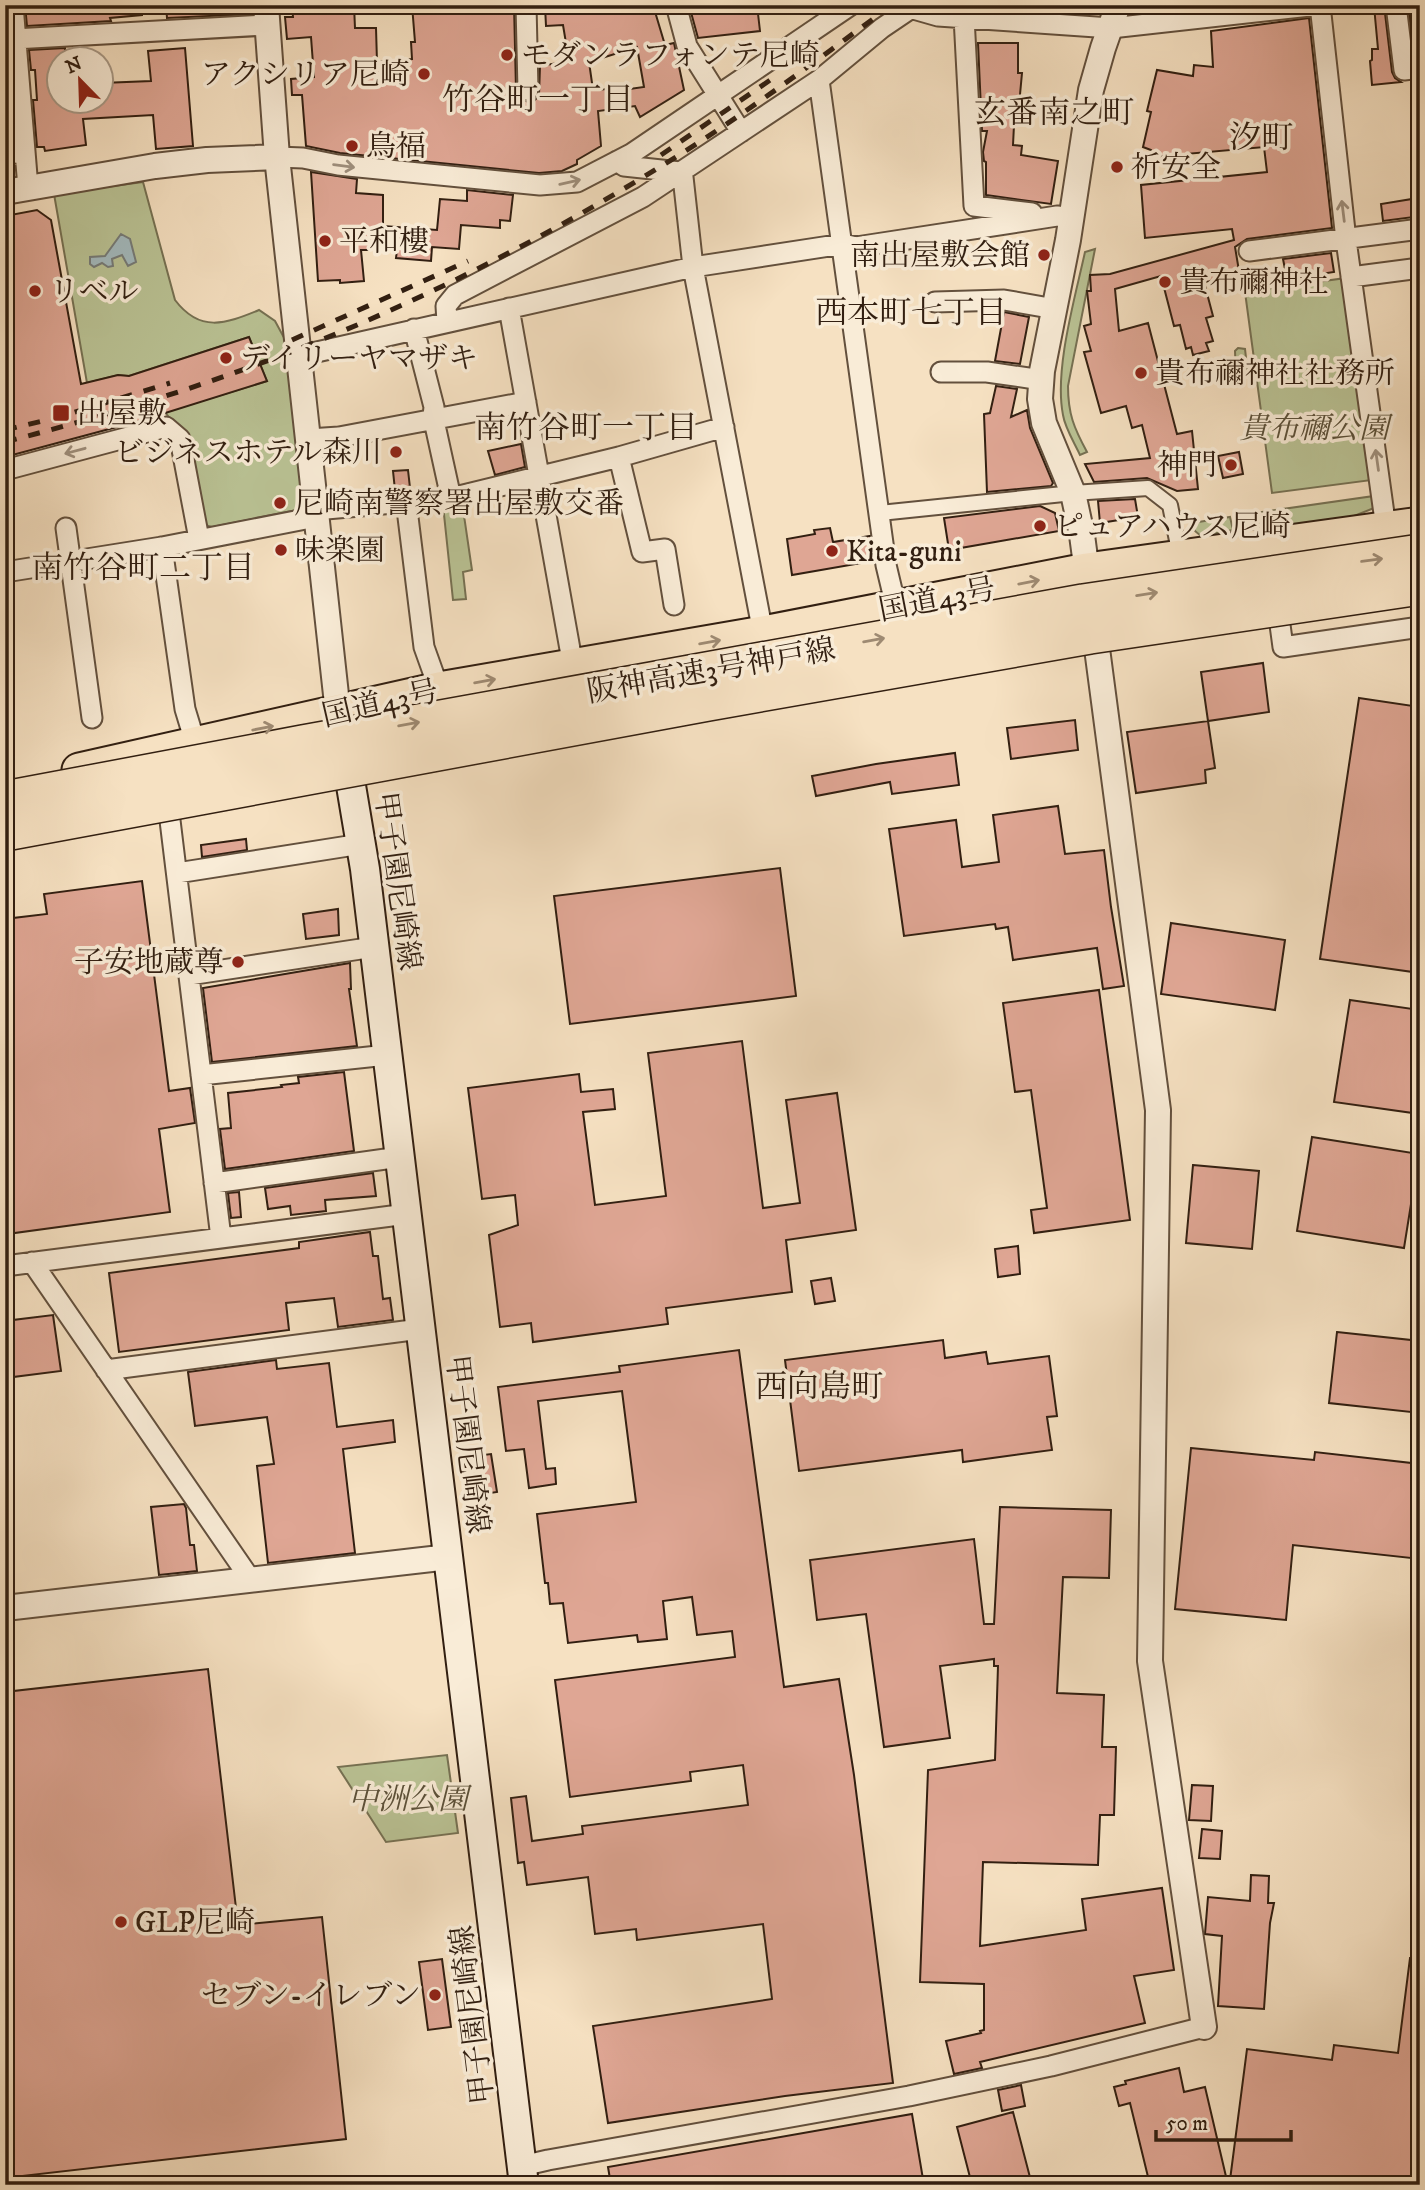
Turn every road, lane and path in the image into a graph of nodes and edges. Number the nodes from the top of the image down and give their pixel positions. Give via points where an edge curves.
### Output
1 (13, 5) edge
2 (526, 5) edge
3 (676, 5) edge
4 (851, 5) edge
5 (1319, 5) edge
6 (1396, 5) edge
7 (909, 7) edge
8 (267, 15) edge
9 (1114, 16) edge
10 (964, 18) junction
11 (14, 39) junction
12 (1420, 68) edge
13 (819, 80) junction
14 (528, 90) dead end
15 (12, 91) edge
16 (717, 96) junction
17 (741, 132) junction
18 (15, 153) edge
19 (277, 158) junction
20 (617, 161) junction
21 (680, 172) junction
22 (17, 190) edge
23 (1065, 217) junction
24 (1420, 229) edge
25 (1346, 240) junction
26 (843, 244) junction
27 (1249, 251) dead end
28 (693, 268) junction
29 (1420, 268) edge
30 (1351, 277) junction
31 (935, 302) dead end
32 (509, 308) junction
33 (1055, 309) junction
34 (447, 322) junction
35 (414, 329) junction
36 (299, 356) junction
37 (941, 372) dead end
38 (1042, 380) junction
39 (526, 402) junction
40 (434, 420) junction
41 (724, 428) junction
42 (309, 439) junction
43 (619, 457) junction
44 (5, 470) edge
45 (540, 475) junction
46 (1073, 493) junction
47 (451, 498) junction
48 (406, 501) junction
49 (316, 513) junction
50 (880, 513) junction
51 (1420, 524) edge
52 (66, 528) dead end
53 (1385, 528) junction
54 (200, 540) junction
55 (162, 547) junction
56 (1420, 553) edge
57 (1180, 556) junction
58 (69, 561) junction
59 (1087, 570) junction
60 (5, 572) edge
61 (1420, 588) edge
62 (674, 605) dead end
63 (895, 607) junction
64 (1278, 610) junction
65 (1420, 627) edge
66 (763, 633) junction
67 (1095, 638) junction
68 (573, 666) junction
69 (439, 689) junction
70 (338, 713) junction
71 (92, 718) dead end
72 (195, 742) junction
73 (350, 771) junction
74 (5, 787) edge
75 (5, 800) edge
76 (168, 804) junction
77 (5, 833) edge
78 (361, 845) junction
79 (177, 873) junction
80 (374, 947) junction
81 (189, 975) junction
82 (387, 1055) junction
83 (201, 1075) junction
84 (400, 1157) junction
85 (214, 1183) junction
86 (407, 1214) junction
87 (221, 1238) junction
88 (32, 1262) junction
89 (5, 1265) edge
90 (420, 1329) junction
91 (106, 1370) junction
92 (449, 1557) junction
93 (251, 1580) junction
94 (5, 1608) edge
95 (1204, 2027) joint
96 (523, 2176) edge

1 - 11 street
2 - 14 street
3 - 16 street via 687,46
4 - 16 street
5 - 9 street
25 -> 5 street
6 - 12 street via 1404,70
7 - 10 street
7 - 13 street
8 - 11 street
8 - 19 street
9 - 10 street
9 - 23 street via 1091,90
10 - 23 street via 974,206
11 - 15 street
13 - 17 street
13 - 26 street
15 - 18 street
16 - 17 street
16 - 20 street
17 - 21 street
18 - 22 street via 27,157
19 -> 20 street via 540,185 577,182
19 - 22 street via 168,164
19 - 36 street
20 - 21 street via 624,166
21 - 28 street
21 - 34 street via 643,197 455,295 446,306
23 - 26 street via 856,247
23 - 33 street
24 - 25 street
25 - 27 street
25 - 30 street
26 - 28 street
26 - 50 street
28 - 32 street
28 - 41 street
29 - 30 street
53 -> 30 street
31 - 33 street via 1004,300
32 - 34 street
32 - 39 street
33 - 38 street
34 - 35 street
35 - 36 street
35 - 40 street
36 - 42 street
37 - 38 street via 987,372
38 - 46 street via 1044,422
39 - 40 street
39 - 45 street
40 - 42 street via 339,438
40 - 47 street
41 - 43 street
41 - 66 street
42 - 49 street
43 - 45 street
43 - 62 street via 642,551 665,549
54 -> 44 street via 180,439 166,426
45 - 47 street
45 - 68 street
46 - 50 street
46 - 57 street via 1148,488 1170,505
46 - 59 street
47 - 48 street
48 - 49 street
48 - 69 street via 424,647
49 - 54 street
49 - 70 street
50 - 63 street
51 - 53 highway, 国道43号
52 - 58 street
53 - 57 highway, 国道43号
54 - 55 street
55 - 58 street
55 - 72 street via 185,709
75 -> 56 highway, 阪神高速3号神戸線, bridge via 1083,603
57 - 59 highway, 国道43号
58 - 60 street
58 - 71 street
63 -> 59 highway, 国道43号
59 - 67 street
61 - 64 highway, 国道43号
61 - 77 highway, 阪神高速3号神戸線, bridge via 1076,637
63 - 66 highway, 国道43号
64 - 65 street via 1283,647
64 - 67 highway, 国道43号
68 -> 66 highway, 国道43号
67 - 73 highway, 国道43号
67 - 95 street via 1158,1110 1150,1661
69 -> 68 highway, 国道43号
69 - 70 highway, 国道43号
72 -> 70 highway, 国道43号
70 - 73 main road, 甲子園尼崎線
72 - 74 highway, 国道43号
73 - 76 highway, 国道43号
73 - 78 main road, 甲子園尼崎線
76 - 77 highway, 国道43号
76 - 79 street
78 - 79 street
78 - 80 main road, 甲子園尼崎線
79 - 81 street
80 - 81 street
80 - 82 main road, 甲子園尼崎線
81 - 83 street
82 - 83 street
82 - 84 main road, 甲子園尼崎線
83 - 85 street
84 - 85 street
84 - 86 main road, 甲子園尼崎線
85 - 87 street
86 - 87 street
86 - 90 main road, 甲子園尼崎線
87 - 88 street
88 - 89 street
88 - 91 street
90 - 91 street
90 - 92 main road, 甲子園尼崎線
91 - 93 street
92 - 93 street
92 - 96 main road, 甲子園尼崎線
93 - 94 street
95 - 96 street via 922,2093 548,2160

